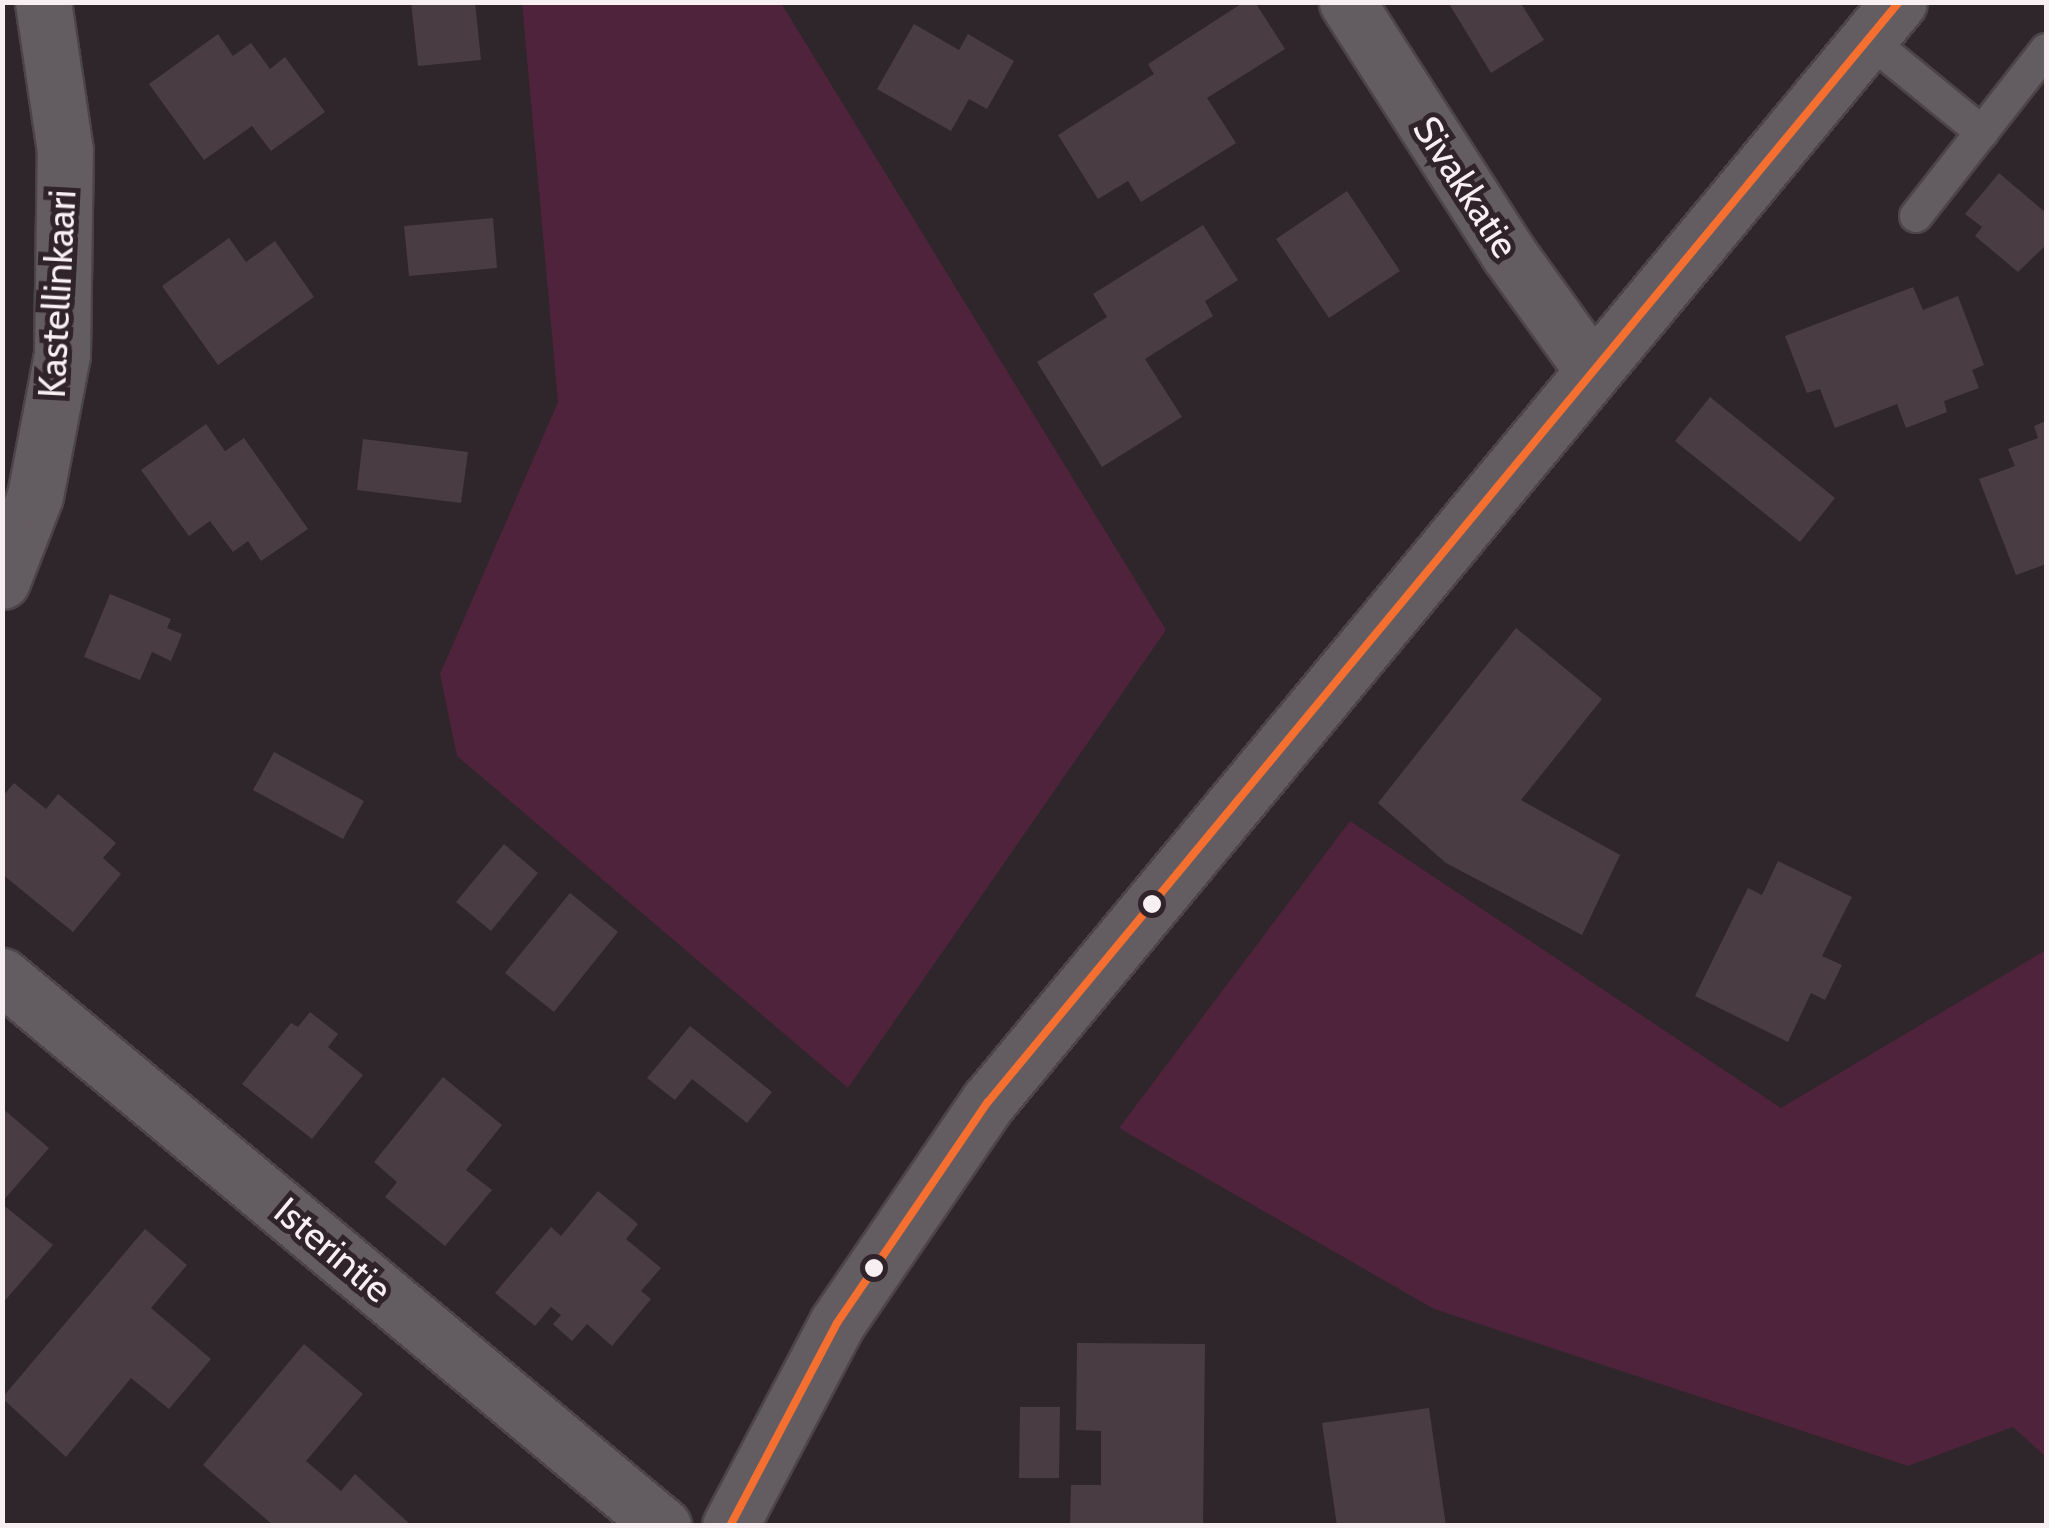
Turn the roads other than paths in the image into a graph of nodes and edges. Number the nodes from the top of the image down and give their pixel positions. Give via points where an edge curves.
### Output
1 (43, 2) edge
2 (1347, 2) edge
3 (1884, 22) edge
4 (2046, 50) edge
5 (1982, 132) junction
6 (1916, 216) dead end
7 (1591, 368) junction
8 (2, 580) edge
9 (2, 976) edge
10 (663, 1526) edge
11 (730, 1526) edge

1 - 8 street, Kastellinkaari via 64,151 62,355 36,496
2 - 7 street, Sivakkatie via 1508,253
3 - 5 lane
3 - 7 street
4 - 5 lane
5 - 6 lane
7 - 11 street via 988,1102 836,1323
9 - 10 street, Isterintie

